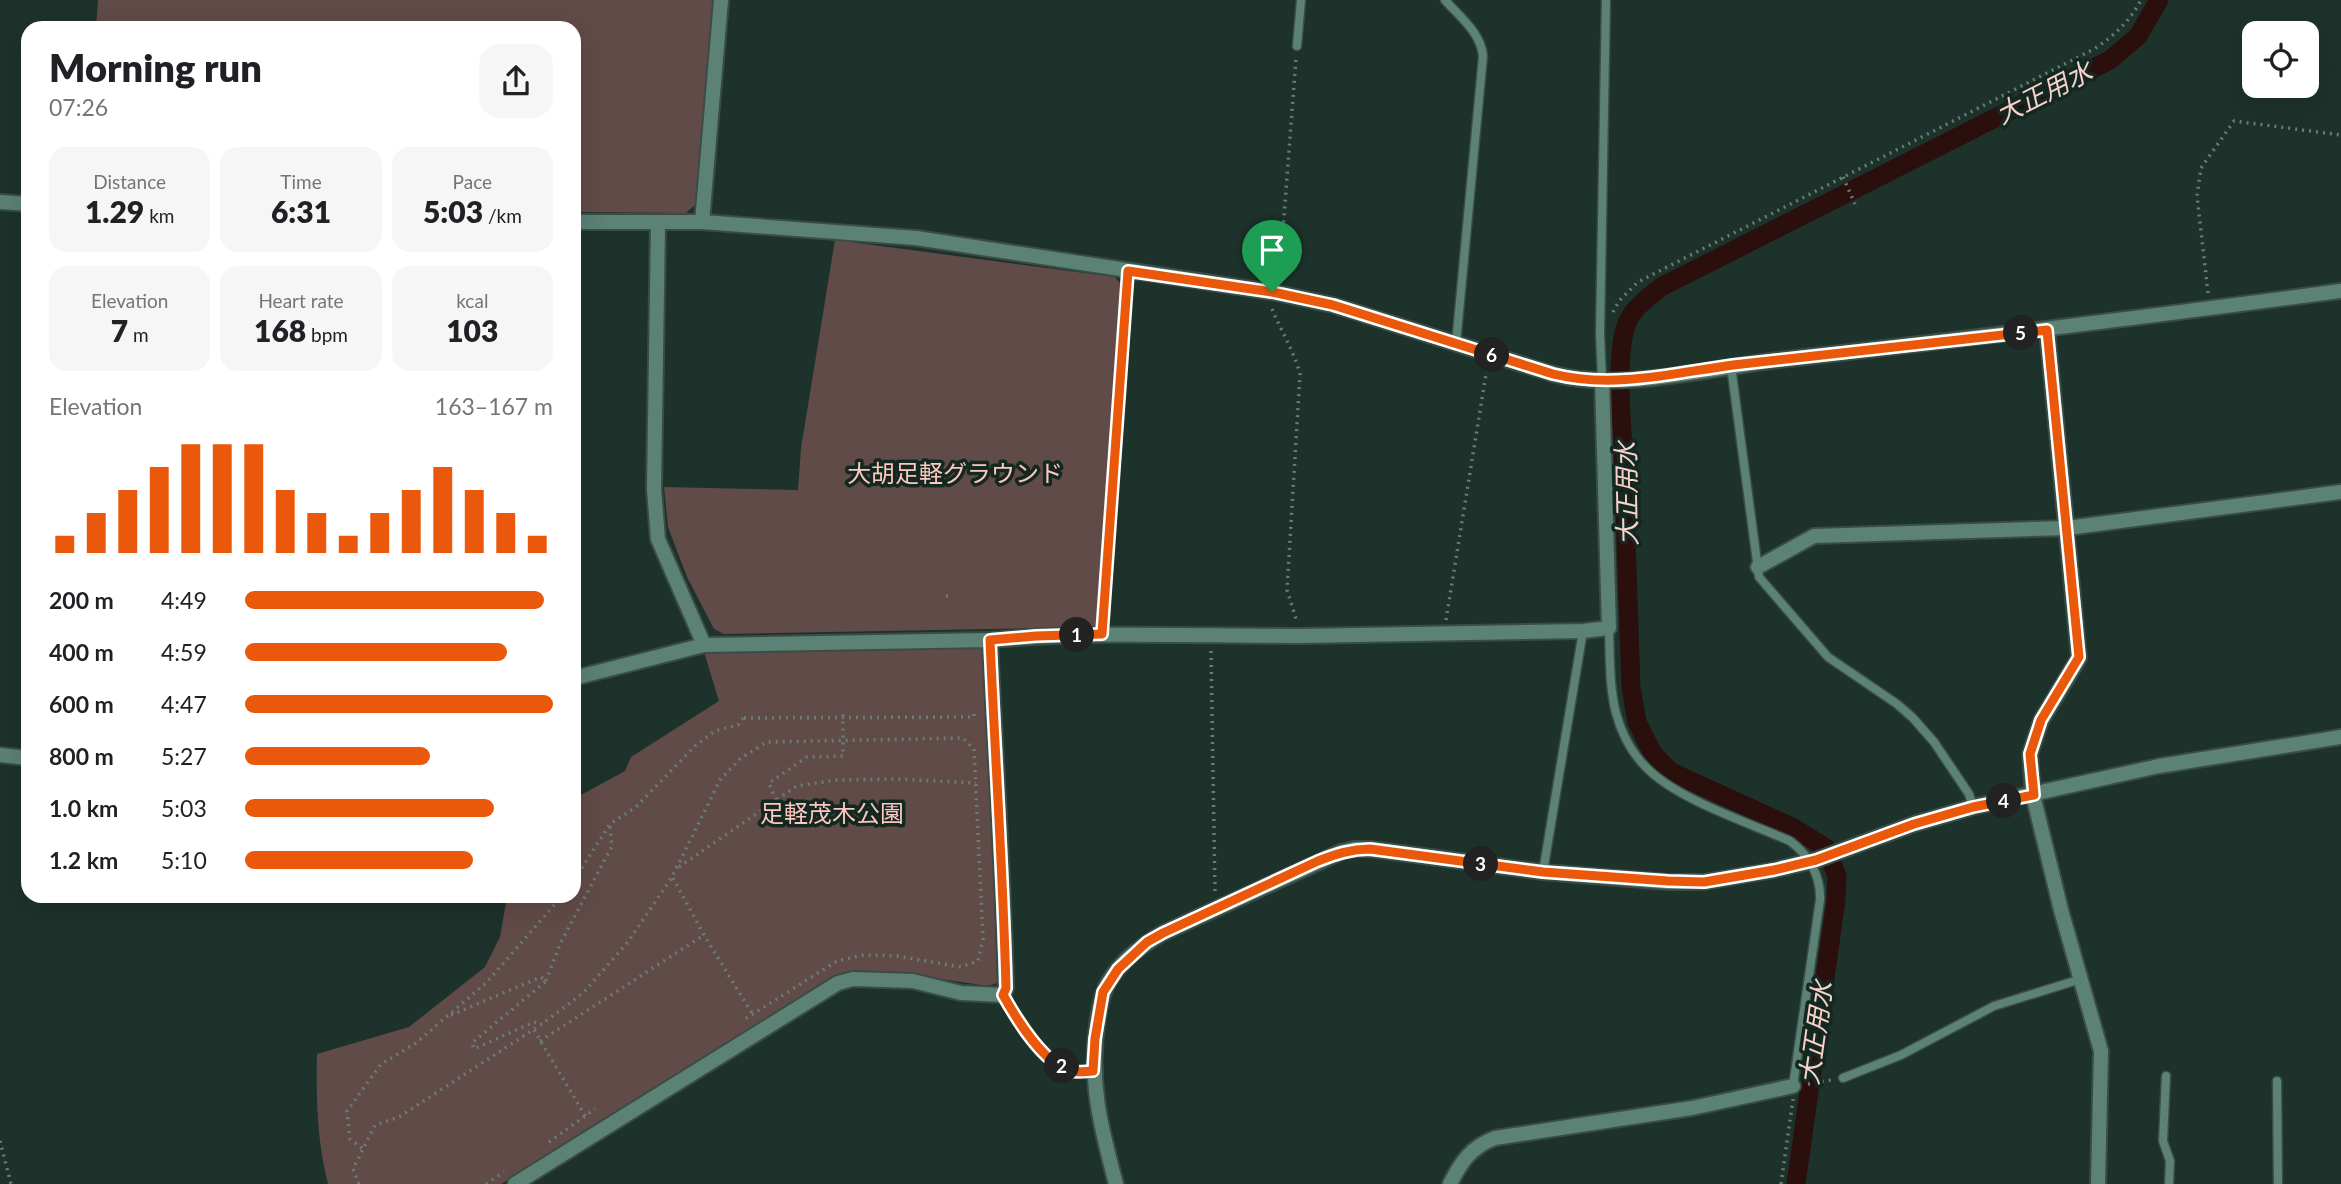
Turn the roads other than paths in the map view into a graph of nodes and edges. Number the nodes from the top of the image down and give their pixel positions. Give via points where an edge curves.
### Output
1 (722, 0) edge
2 (1301, 0) edge
3 (1445, 0) edge
4 (1606, 0) edge
5 (1297, 46) road end
6 (0, 202) edge
7 (21, 204) edge
8 (581, 222) edge
9 (702, 222) junction
10 (658, 223) junction
11 (2341, 291) edge
12 (2047, 330) junction
13 (1456, 344) junction
14 (1731, 366) junction
15 (1606, 380) junction
16 (2341, 492) edge
17 (2067, 528) junction
18 (1758, 567) junction
19 (1609, 628) junction
20 (1583, 631) junction
21 (990, 640) junction
22 (704, 645) junction
23 (581, 676) edge
24 (2341, 737) edge
25 (0, 755) edge
26 (21, 757) edge
27 (2034, 795) junction
28 (1973, 807) junction
29 (1813, 860) junction
30 (1543, 872) junction
31 (2081, 979) junction
32 (1003, 995) junction
33 (1093, 1071) junction
34 (2166, 1076) dead end
35 (1843, 1078) dead end
36 (2277, 1082) dead end
37 (1797, 1086) joint
38 (515, 1184) edge
39 (1116, 1184) edge
40 (1450, 1184) edge
41 (2098, 1184) edge
42 (2169, 1184) edge
43 (2278, 1184) edge

1 - 9 street
2 - 5 lane
3 - 13 lane via 1474,31 1483,56
4 - 15 lane via 1600,334
6 - 7 street
8 - 10 street
9 - 10 street
9 - 13 street via 916,238 1272,292 1333,305
10 - 22 street via 654,489 658,539
11 - 12 street
12 - 14 street
12 - 17 street
13 - 15 street via 1569,378
14 - 15 street via 1640,380
14 - 18 lane
15 - 19 street
16 - 17 street
17 - 18 street via 1814,536
17 - 27 street via 2079,657 2041,720 2030,754
18 - 28 lane via 1759,577 1828,657 1897,704 1934,742
19 - 20 street
19 - 29 lane via 1615,711 1636,756 1670,786 1790,841
20 - 21 street via 1301,636 1036,630
20 - 30 lane
21 - 22 street
21 - 32 street via 1003,888
22 - 23 street
24 - 27 street via 2159,766
25 - 26 street
27 - 28 street
27 - 31 street
28 - 29 street
29 - 30 street via 1704,882
29 - 37 lane via 1821,890
30 - 33 street via 1370,849 1354,849 1318,861 1147,942 1118,969 1103,992
31 - 35 lane via 1994,1006 1901,1055
31 - 41 street via 2101,1051
32 - 33 lane via 1045,1054 1071,1071
32 - 38 street via 961,993 913,981 853,979 838,983
33 - 39 street
34 - 42 lane via 2163,1141 2170,1161
36 - 43 lane
37 - 40 street via 1692,1108 1495,1138 1467,1155

